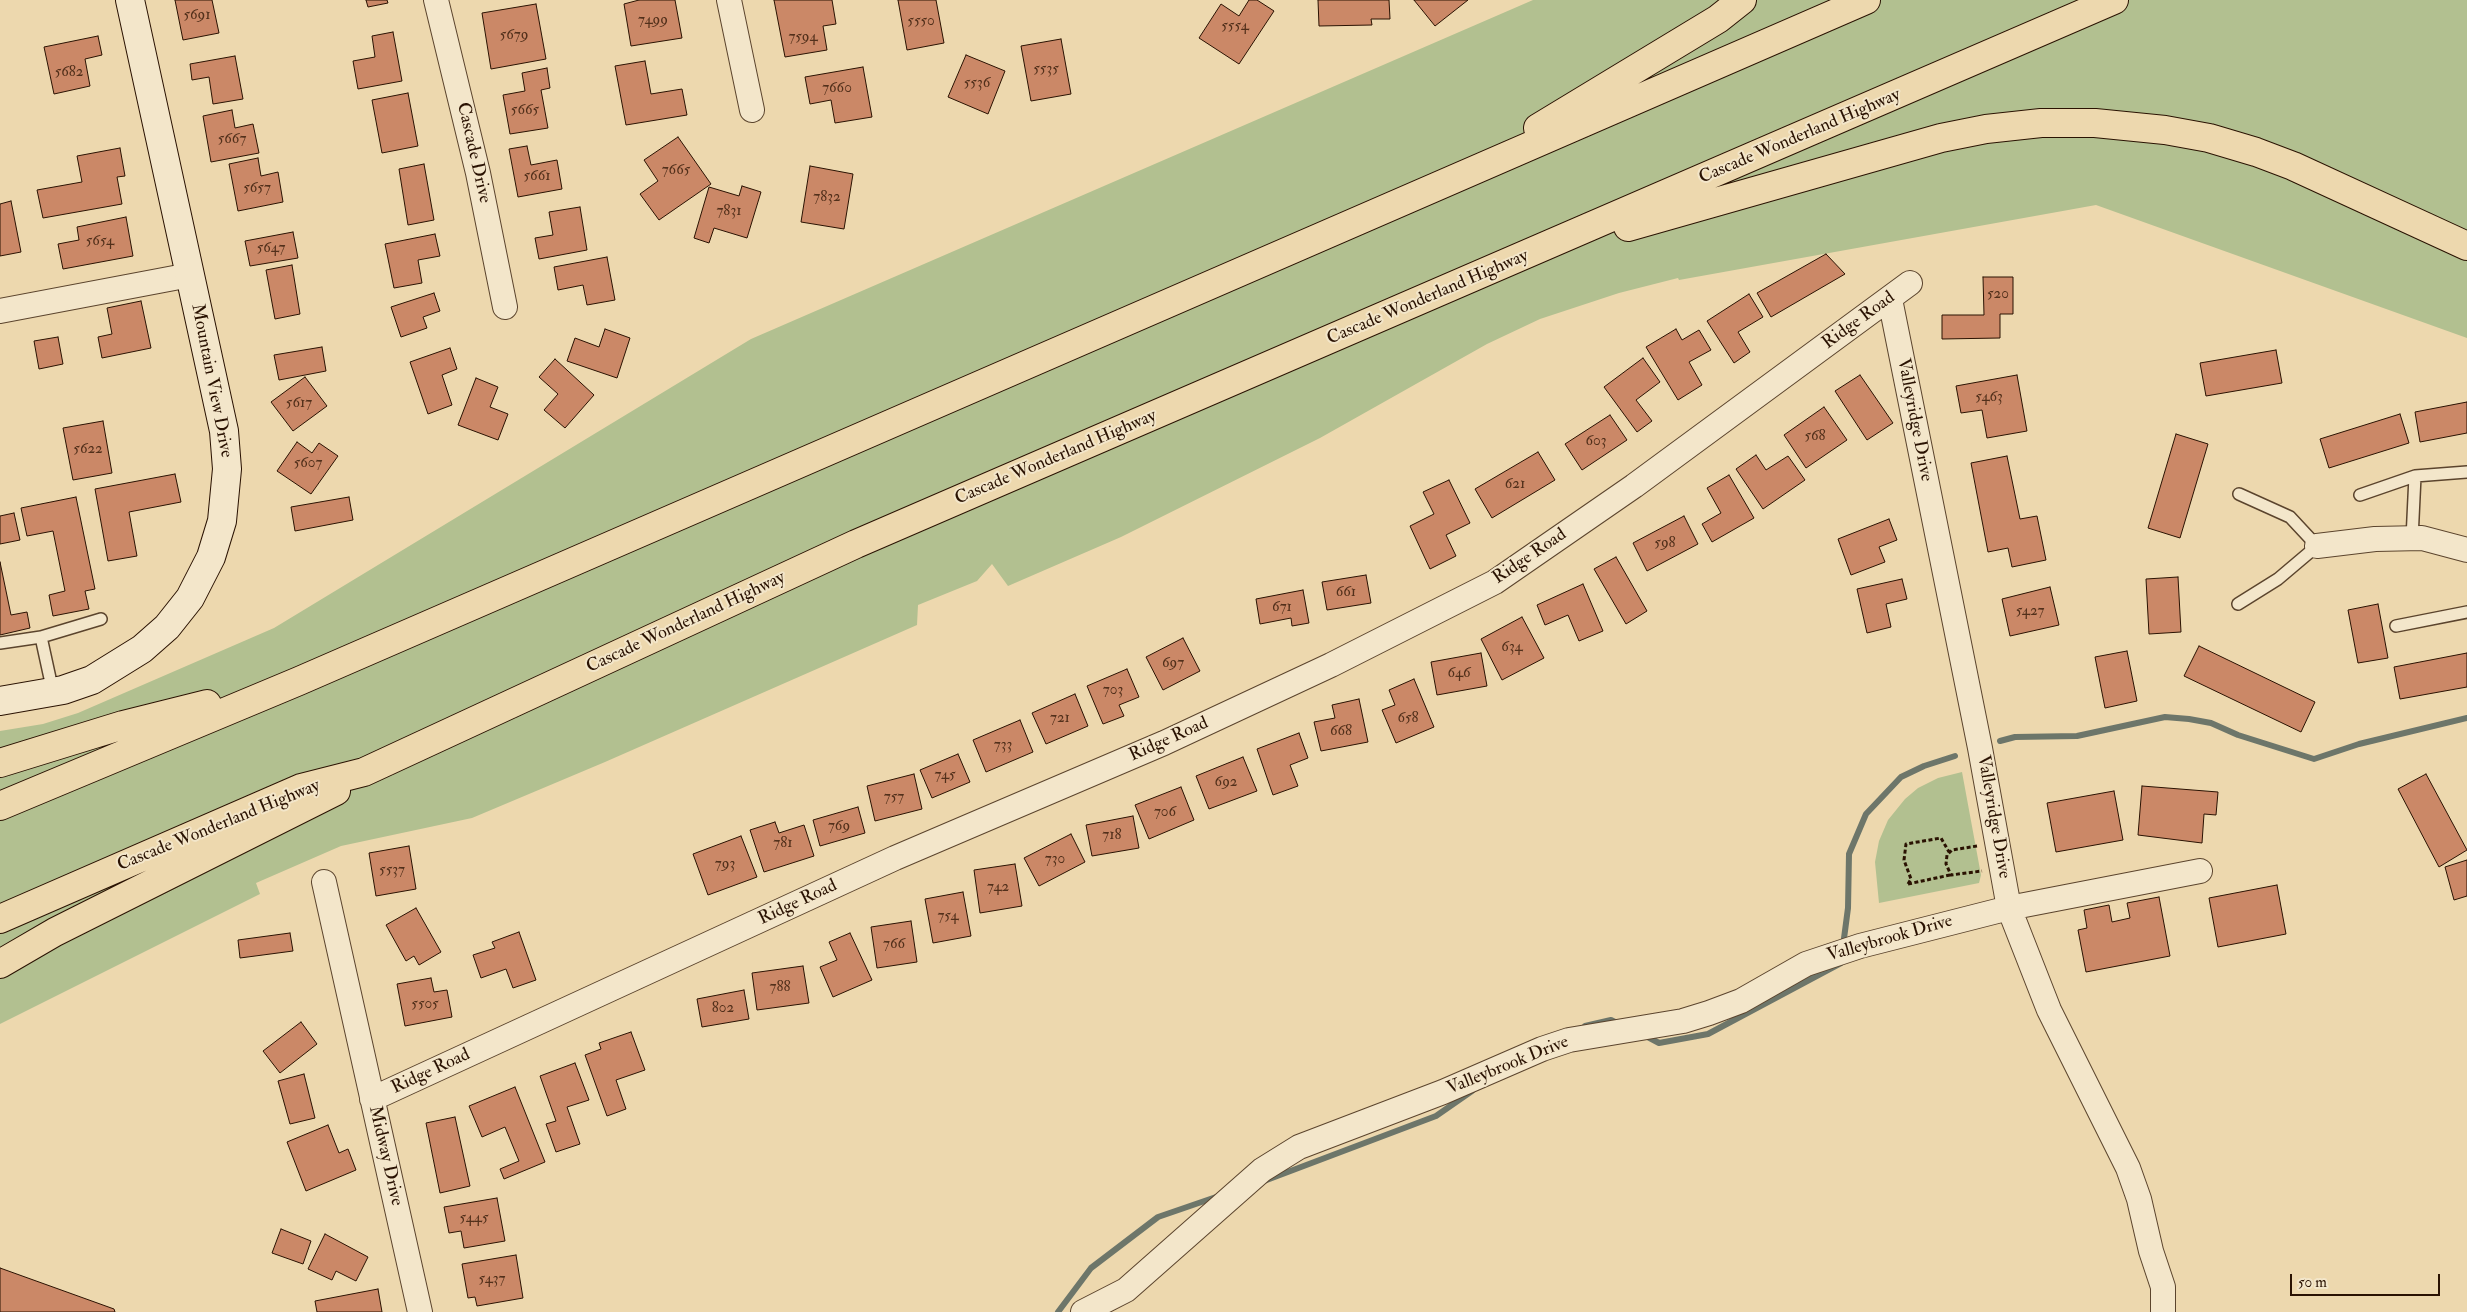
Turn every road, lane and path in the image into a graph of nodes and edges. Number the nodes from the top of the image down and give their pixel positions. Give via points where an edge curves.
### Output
1 (130, 0) edge
2 (436, 0) edge
3 (729, 0) edge
4 (1742, 0) edge
5 (1866, 0) edge
6 (2114, 0) edge
7 (752, 110) dead end
8 (1453, 179) junction
9 (2467, 246) edge
10 (1528, 255) junction
11 (190, 275) junction
12 (1910, 283) dead end
13 (1890, 299) junction
14 (505, 307) dead end
15 (0, 311) edge
16 (2467, 472) edge
17 (2415, 476) junction
18 (2238, 494) dead end
19 (2360, 495) dead end
20 (2412, 538) junction
21 (2317, 546) junction
22 (2467, 550) edge
23 (2238, 604) dead end
24 (2467, 612) edge
25 (101, 619) dead end
26 (2396, 626) dead end
27 (41, 637) junction
28 (0, 643) edge
29 (298, 682) junction
30 (53, 692) junction
31 (0, 701) edge
32 (0, 763) edge
33 (364, 772) junction
34 (0, 806) edge
35 (1978, 846) dead end
36 (1949, 852) junction
37 (1982, 871) dead end
38 (2200, 871) dead end
39 (1951, 875) junction
40 (324, 882) dead end
41 (2009, 908) junction
42 (0, 918) edge
43 (0, 964) edge
44 (372, 1099) junction
45 (420, 1312) edge
46 (1083, 1312) edge
47 (2162, 1312) edge

1 - 11 street, Mountain View Drive
2 - 14 street, Cascade Drive via 478,173
3 - 7 street
4 - 8 highway via 1718,19
5 - 8 highway
6 - 10 highway, Cascade Wonderland Highway
8 - 29 highway
9 - 10 highway via 2293,166 2209,138 2131,125 2041,123 1941,138
10 - 33 highway, Cascade Wonderland Highway via 856,544
11 - 15 street
11 - 30 street, Mountain View Drive via 226,442 225,505 215,546 190,598 155,639 105,673
12 - 13 street, Ridge Road
13 - 41 street, Valleyridge Drive
13 - 44 street, Ridge Road via 1634,486 1495,582 1331,665 1164,743 895,858
16 - 17 lane
17 - 19 lane
17 - 20 lane
18 - 21 lane via 2290,517
20 - 21 street
20 - 22 street
21 - 23 lane via 2278,578
24 - 26 lane
25 - 27 lane
27 - 28 lane
27 - 30 lane
29 - 32 highway via 123,725
29 - 34 highway
30 - 31 street, Mountain View Drive
33 - 42 highway, Cascade Wonderland Highway via 301,788
33 - 43 highway via 328,796 179,868
35 - 36 path
36 - 39 path via 1946,864
36 - 39 path via 1941,838 1931,839 1906,844 1904,860 1911,880 1908,884
37 - 39 path
38 - 41 street, Valleybrook Drive
40 - 44 street, Midway Drive
41 - 46 street, Valleybrook Drive via 1830,955 1784,975 1741,1001 1683,1021 1555,1044 1436,1095 1309,1142 1262,1170 1126,1290
41 - 47 street, Valleyridge Drive via 2049,1010 2128,1168 2163,1287
44 - 45 street, Midway Drive

